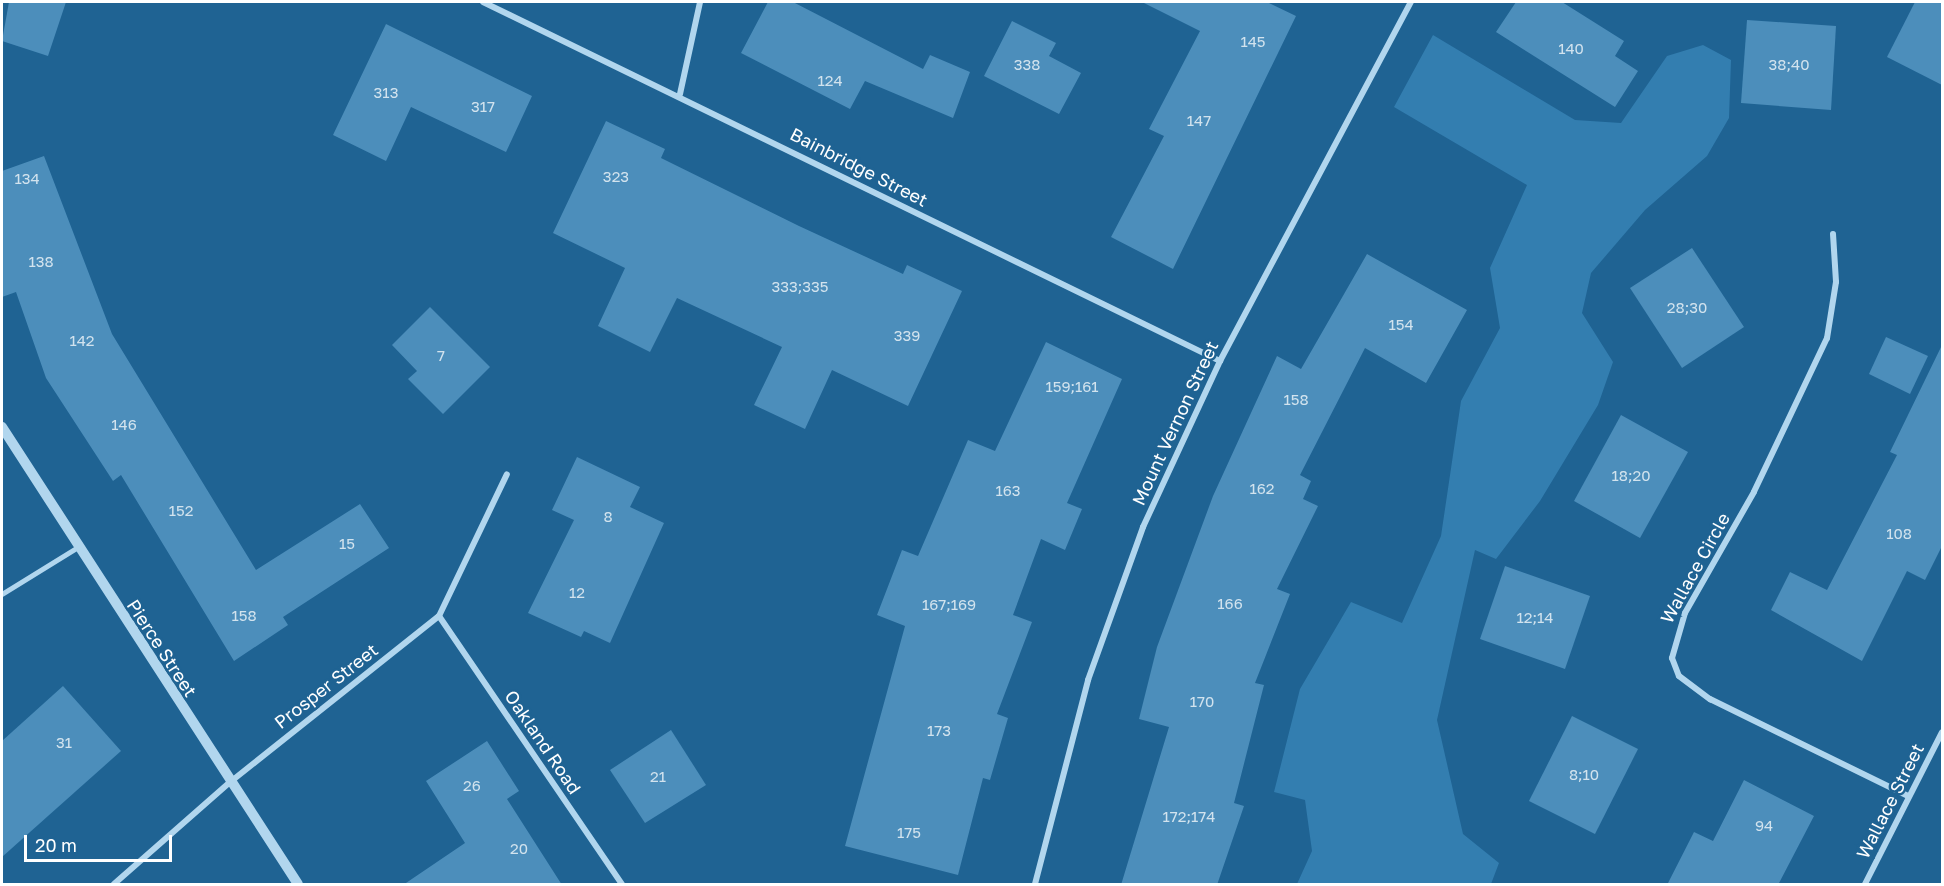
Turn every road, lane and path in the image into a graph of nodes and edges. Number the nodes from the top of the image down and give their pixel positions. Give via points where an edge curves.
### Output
1 (483, 2) edge
2 (699, 2) edge
3 (1411, 2) edge
4 (680, 94) junction
5 (1833, 234) dead end
6 (1220, 361) junction
7 (2, 427) edge
8 (507, 474) dead end
9 (78, 547) junction
10 (2, 594) edge
11 (439, 616) junction
12 (1942, 732) edge
13 (229, 783) junction
14 (1908, 796) junction
15 (114, 885) edge
16 (298, 885) edge
17 (622, 885) edge
18 (1035, 885) edge
19 (1865, 885) edge

1 - 4 street, Bainbridge Street
2 - 4 street
3 - 6 street, Mount Vernon Street
4 - 6 street, Bainbridge Street
5 - 14 street, Wallace Circle via 1836,282 1827,338 1754,492 1685,613 1672,658 1679,676 1710,699
6 - 18 street, Mount Vernon Street via 1114,602
7 - 9 street, Pierce Street
8 - 11 street, Prosper Street
9 - 10 lane
9 - 13 street, Pierce Street
11 - 13 street, Prosper Street
11 - 17 street, Oakland Road
12 - 14 street, Wallace Street
13 - 15 street, Prosper Street
13 - 16 street, Pierce Street
14 - 19 street, Wallace Street

